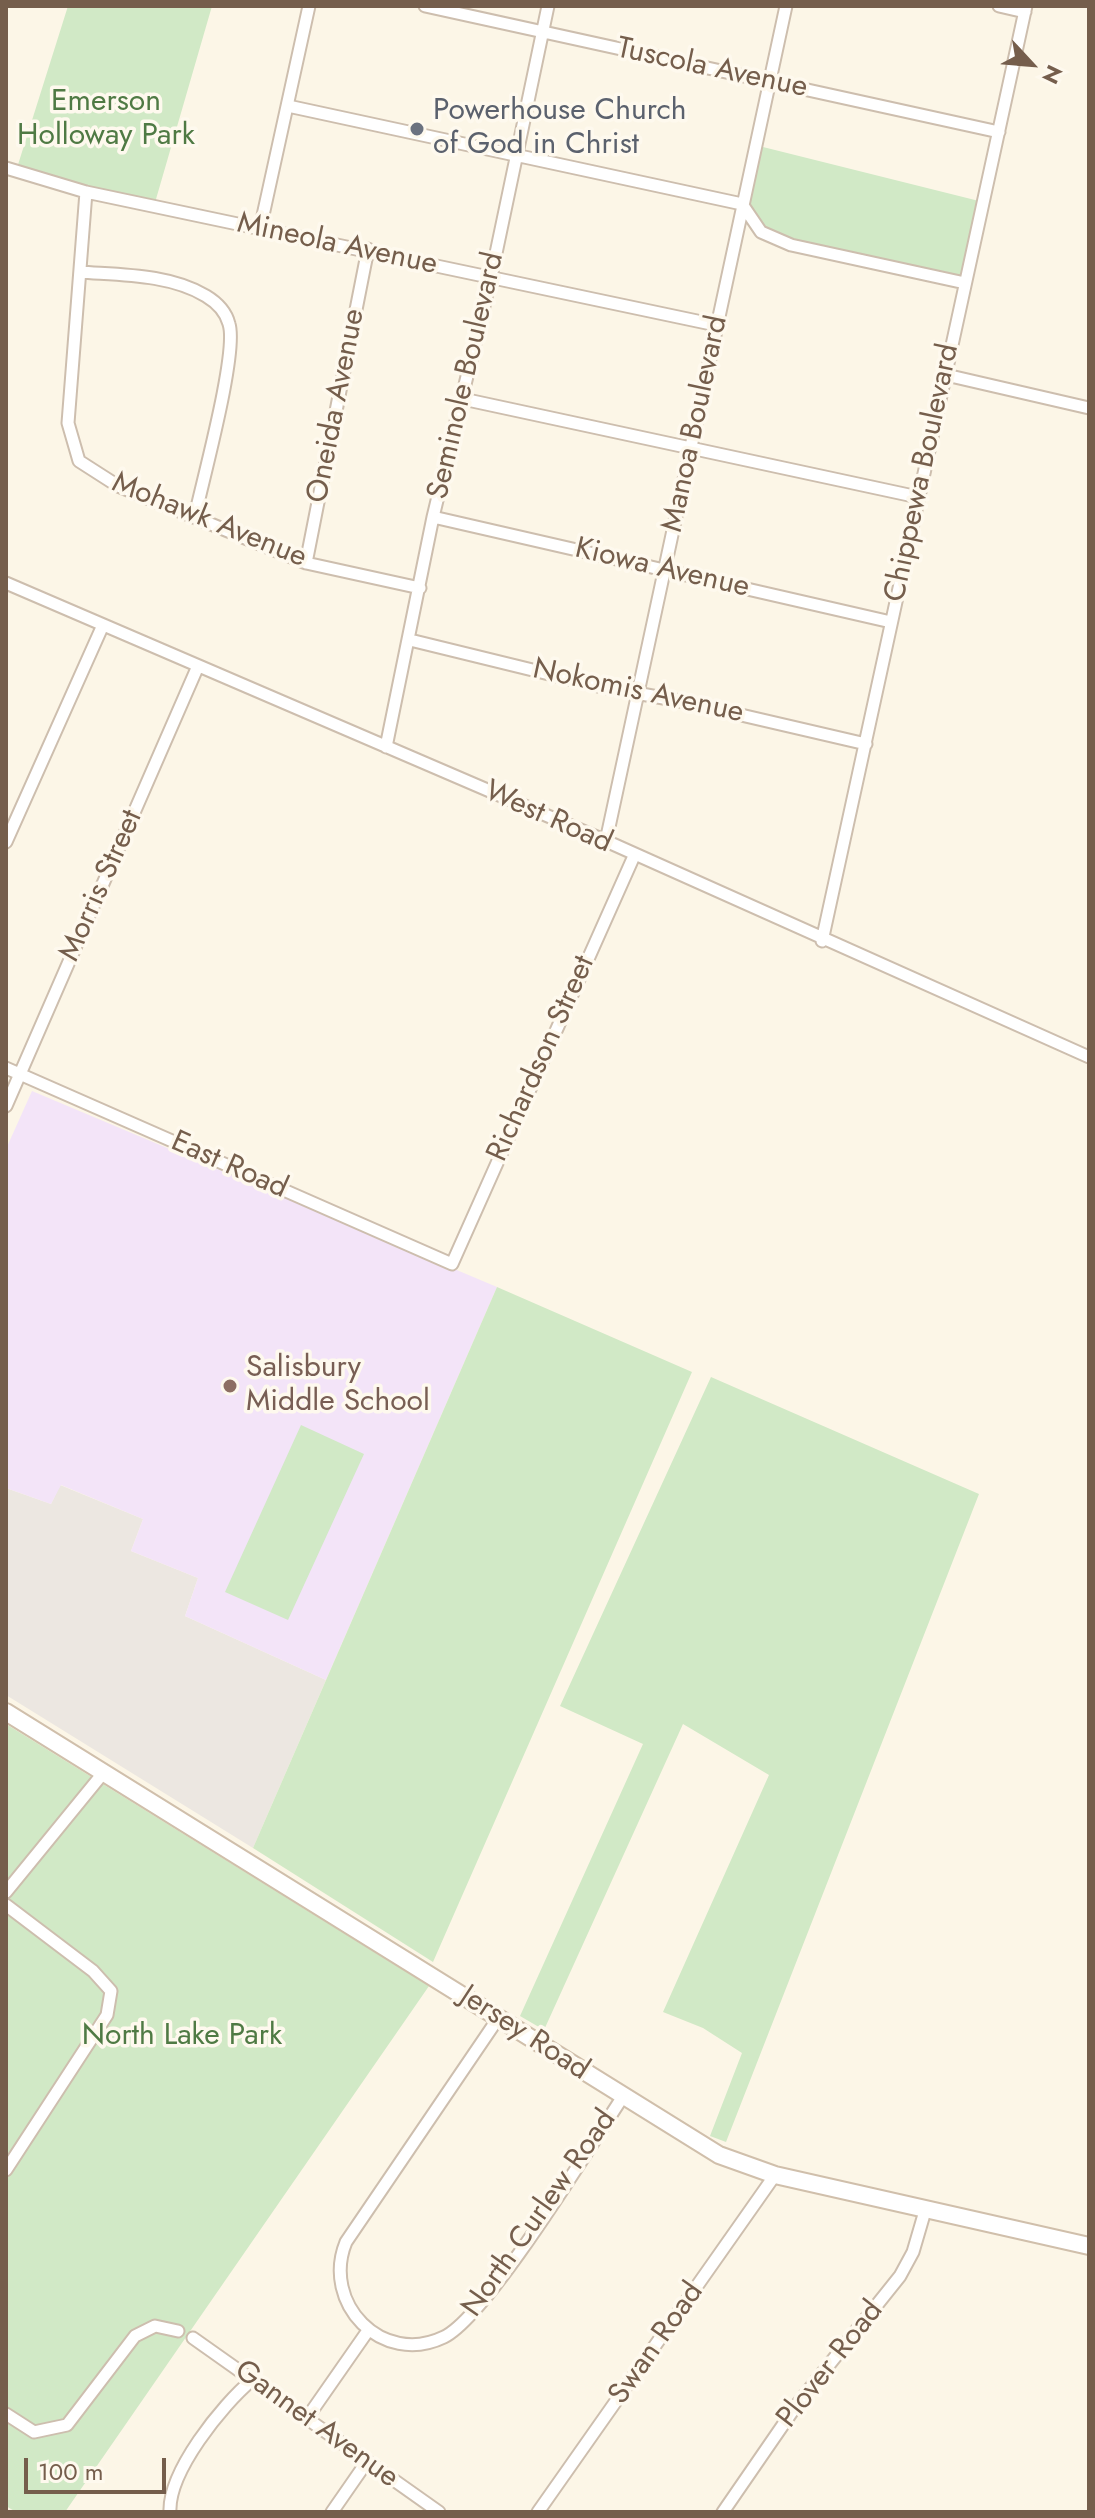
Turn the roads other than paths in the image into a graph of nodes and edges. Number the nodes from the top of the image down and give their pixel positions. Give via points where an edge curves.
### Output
1 (309, 6) edge
2 (425, 6) edge
3 (548, 6) edge
4 (786, 6) edge
5 (999, 6) edge
6 (1026, 9) edge
7 (542, 32) junction
8 (770, 81) junction
9 (288, 106) junction
10 (999, 132) junction
11 (518, 154) junction
12 (6, 168) edge
13 (86, 192) junction
14 (742, 204) junction
15 (260, 229) junction
16 (368, 249) junction
17 (80, 272) junction
18 (491, 277) junction
19 (965, 283) junction
20 (716, 325) junction
21 (946, 375) junction
22 (463, 399) junction
23 (1089, 408) edge
24 (689, 448) junction
25 (918, 497) junction
26 (195, 516) junction
27 (433, 517) junction
28 (306, 563) junction
29 (664, 569) junction
30 (6, 583) edge
31 (420, 588) junction
32 (891, 622) junction
33 (103, 625) junction
34 (410, 640) junction
35 (198, 666) junction
36 (638, 694) junction
37 (866, 744) junction
38 (386, 747) junction
39 (606, 841) junction
40 (6, 842) edge
41 (634, 856) junction
42 (822, 941) junction
43 (1089, 1057) edge
44 (6, 1068) edge
45 (20, 1074) junction
46 (6, 1106) edge
47 (452, 1264) joint
48 (6, 1712) edge
49 (104, 1772) junction
50 (6, 1892) edge
51 (6, 1905) edge
52 (499, 2017) junction
53 (622, 2098) junction
54 (6, 2170) edge
55 (775, 2175) junction
56 (925, 2211) junction
57 (1089, 2246) edge
58 (178, 2331) dead end
59 (367, 2332) junction
60 (193, 2338) dead end
61 (252, 2380) junction
62 (6, 2414) edge
63 (307, 2418) junction
64 (366, 2463) junction
65 (170, 2512) edge
66 (332, 2512) edge
67 (439, 2512) edge
68 (538, 2512) edge
69 (723, 2512) edge

1 - 9 street
2 - 7 street, Tuscola Avenue
3 - 7 street, Seminole Boulevard
4 - 8 street, Manoa Boulevard
5 - 6 street
6 - 10 street, Chippewa Boulevard
7 - 8 street, Tuscola Avenue
7 - 11 street, Seminole Boulevard
8 - 10 street, Tuscola Avenue
8 - 14 street, Manoa Boulevard
9 - 11 street
9 - 15 street
10 - 19 street, Chippewa Boulevard
11 - 14 street
11 - 18 street, Seminole Boulevard
12 - 13 street, Mineola Avenue
13 - 15 street, Mineola Avenue
13 - 17 street, Mohawk Avenue
14 - 19 street via 761,232 783,242
14 - 20 street, Manoa Boulevard
15 - 16 street, Mineola Avenue
16 - 18 street, Mineola Avenue
16 - 28 street, Oneida Avenue
17 - 26 street, Mohawk Avenue via 68,423 79,461 118,486
17 - 26 street via 175,284 206,296 225,314 232,345
18 - 20 street, Mineola Avenue
18 - 22 street, Seminole Boulevard
19 - 21 street, Chippewa Boulevard
20 - 24 street, Manoa Boulevard
21 - 23 street
21 - 25 street, Chippewa Boulevard
22 - 24 street
22 - 27 street, Seminole Boulevard
24 - 25 street
24 - 29 street, Manoa Boulevard
25 - 32 street, Chippewa Boulevard
26 - 28 street, Mohawk Avenue
27 - 29 street, Kiowa Avenue
27 - 31 street, Seminole Boulevard
28 - 31 street, Mohawk Avenue
29 - 32 street, Kiowa Avenue
29 - 36 street, Manoa Boulevard
30 - 33 street, West Road
31 - 34 street, Seminole Boulevard
32 - 37 street, Chippewa Boulevard
33 - 35 street, West Road
33 - 40 street
34 - 36 street, Nokomis Avenue
34 - 38 street, Seminole Boulevard
35 - 38 street, West Road
35 - 45 street, Morris Street
36 - 37 street, Nokomis Avenue
36 - 39 street, Manoa Boulevard
37 - 42 street, Chippewa Boulevard
38 - 39 street, West Road
39 - 41 street, West Road
41 - 42 street, West Road
41 - 47 street, Richardson Street
42 - 43 street, West Road
44 - 45 street, East Road
45 - 46 street, Morris Street
45 - 47 street, East Road
48 - 49 street, Jersey Road
49 - 50 street
49 - 52 street, Jersey Road
51 - 54 street via 93,1971 111,1991 107,2015
52 - 53 street, Jersey Road
52 - 59 street via 346,2242 343,2286
53 - 55 street, Jersey Road via 719,2155
53 - 59 street, North Curlew Road via 459,2328 408,2346
55 - 56 street, Jersey Road
55 - 68 street, Swan Road
56 - 57 street, Jersey Road
56 - 69 street, Plover Road via 900,2276 796,2406
58 - 62 street via 155,2326 135,2336 67,2425 34,2432
59 - 63 street
60 - 61 street, Gannet Avenue
61 - 63 street, Gannet Avenue
61 - 65 street via 231,2400 183,2467 170,2497
63 - 64 street, Gannet Avenue
64 - 66 street
64 - 67 street, Gannet Avenue

